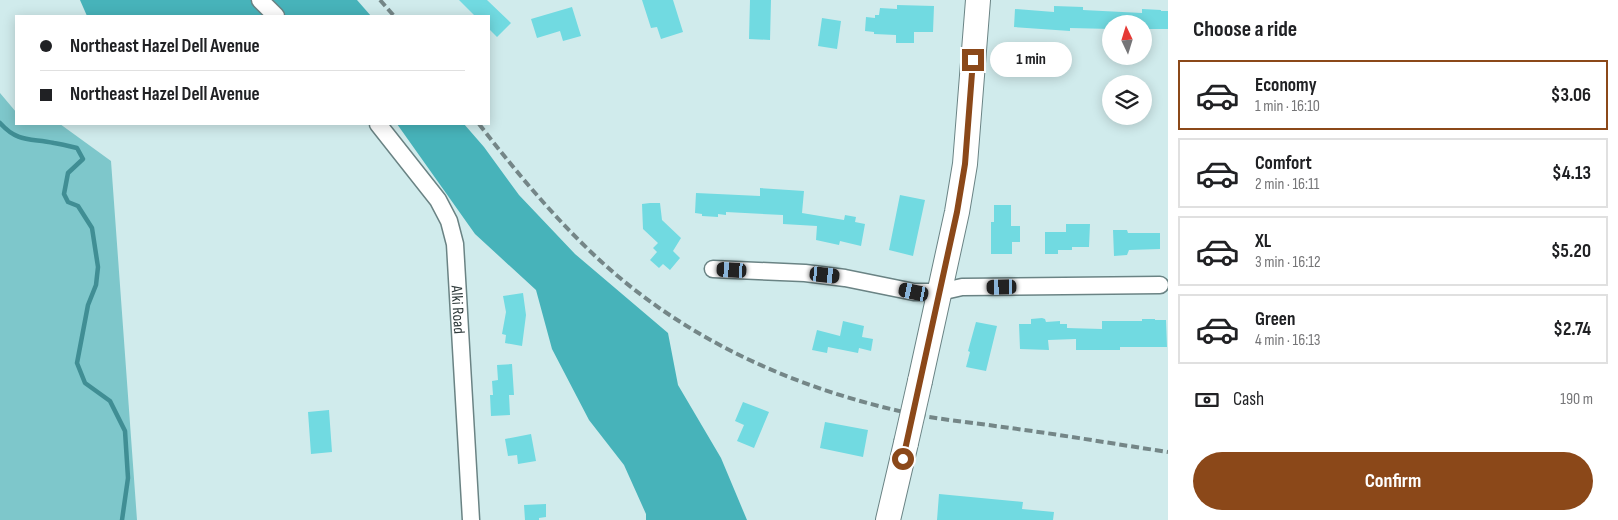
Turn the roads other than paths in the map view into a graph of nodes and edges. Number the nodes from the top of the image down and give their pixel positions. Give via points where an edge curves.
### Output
1 (260, 0) edge
2 (978, 0) edge
3 (275, 15) edge
4 (379, 125) edge
5 (714, 269) dead end
6 (1160, 285) dead end
7 (940, 292) junction
8 (471, 520) edge
9 (888, 520) edge

1 - 3 street
2 - 7 street via 965,164
4 - 8 street, Alki Road via 438,200 449,221 455,244
5 - 7 street via 805,273 914,292
6 - 7 street via 962,288
7 - 9 street, bridge

